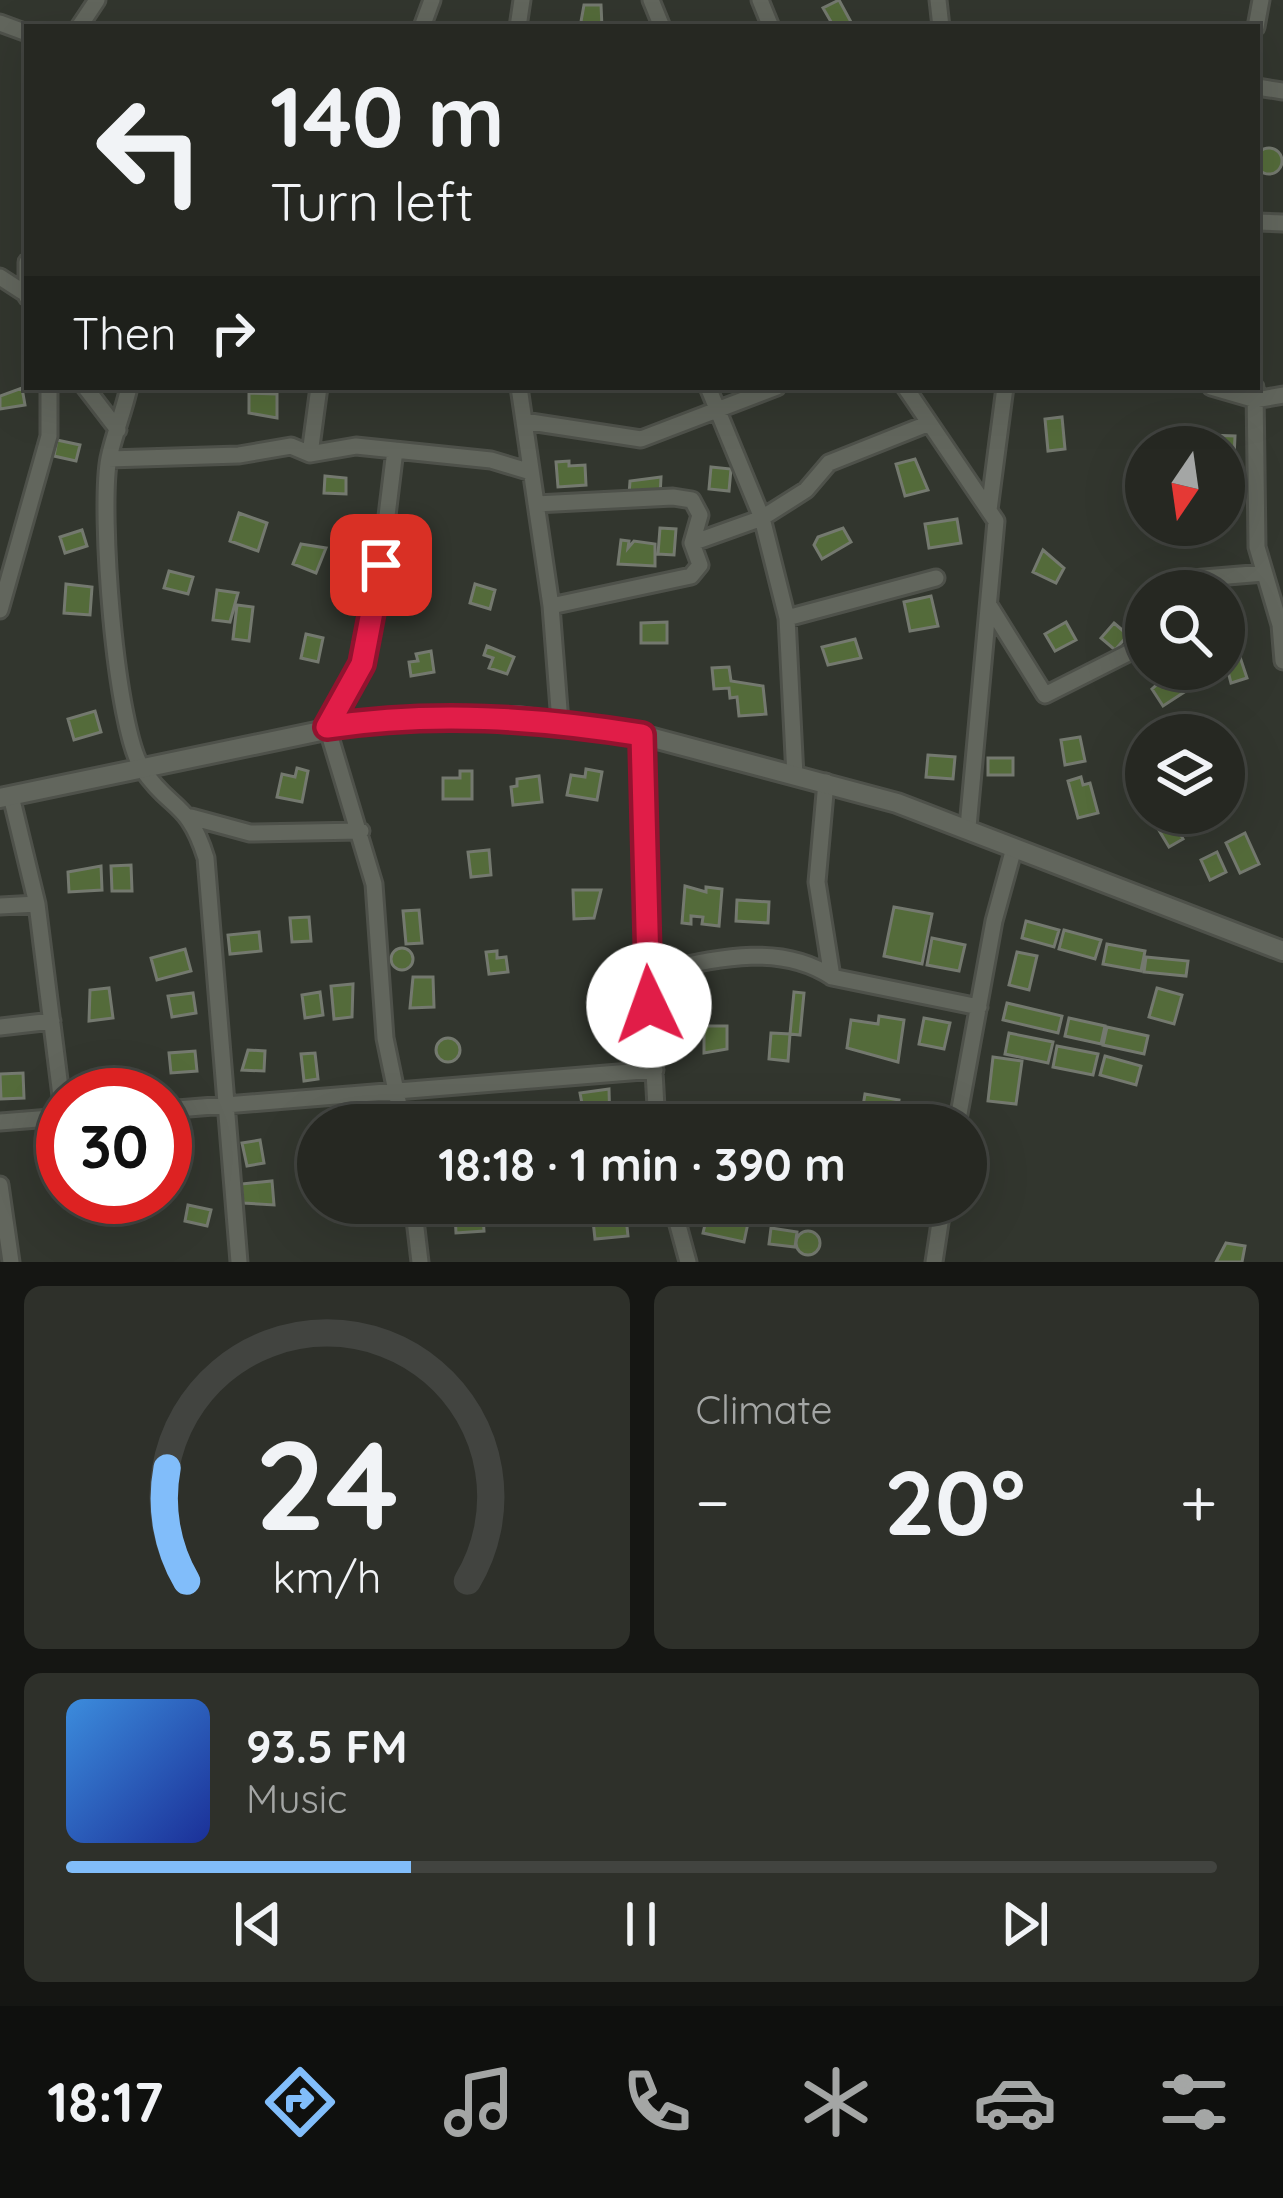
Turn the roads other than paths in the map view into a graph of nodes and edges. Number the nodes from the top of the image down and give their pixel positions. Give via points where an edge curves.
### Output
1 (50, 390) edge
2 (87, 390) edge
3 (128, 390) edge
4 (319, 390) edge
5 (519, 390) edge
6 (709, 390) edge
7 (768, 390) edge
8 (907, 390) edge
9 (1005, 390) edge
10 (1256, 394) edge
11 (1283, 394) edge
12 (715, 407) junction
13 (524, 421) junction
14 (927, 424) junction
15 (118, 430) junction
16 (395, 450) junction
17 (310, 454) junction
18 (109, 459) junction
19 (531, 472) junction
20 (536, 504) junction
21 (989, 513) junction
22 (762, 518) junction
23 (692, 544) junction
24 (936, 578) dead end
25 (1272, 582) edge
26 (989, 605) junction
27 (551, 606) junction
28 (0, 610) edge
29 (788, 618) junction
30 (1125, 655) edge
31 (1283, 662) edge
32 (560, 722) junction
33 (327, 727) junction
34 (642, 735) junction
35 (141, 769) junction
36 (795, 776) junction
37 (826, 782) junction
38 (6, 797) edge
39 (191, 817) junction
40 (968, 827) junction
41 (361, 831) junction
42 (1014, 848) junction
43 (38, 904) junction
44 (0, 906) edge
45 (1283, 951) edge
46 (647, 974) junction
47 (832, 977) junction
48 (979, 1007) junction
49 (52, 1021) junction
50 (0, 1027) edge
51 (58, 1068) edge
52 (655, 1070) junction
53 (399, 1089) junction
54 (401, 1104) edge
55 (656, 1104) edge
56 (961, 1104) edge
57 (228, 1106) junction
58 (192, 1108) edge
59 (36, 1118) edge
60 (0, 1122) edge
61 (0, 1185) edge
62 (415, 1224) edge
63 (678, 1224) edge
64 (937, 1224) edge
65 (11, 1262) edge
66 (239, 1262) edge
67 (420, 1262) edge
68 (688, 1262) edge
69 (934, 1262) edge

1 - 28 street via 49,436
2 - 15 street
3 - 15 street
4 - 17 street
5 - 13 street
6 - 12 street
7 - 12 street
8 - 14 street
9 - 21 street
10 - 11 street
10 - 25 street via 1257,548
12 - 13 street via 641,439
12 - 22 street
13 - 19 street
14 - 21 street
14 - 22 street via 829,463 806,490
15 - 18 street
16 - 17 street
16 - 19 street
16 - 33 street via 362,664
17 - 18 street via 292,446
18 - 35 street via 116,643
19 - 20 street
20 - 23 street via 692,500 700,515
20 - 27 street
21 - 26 street via 997,553
22 - 23 street
22 - 29 street
23 - 27 street via 700,565 691,576
24 - 29 street
25 - 31 street
26 - 30 street via 1046,695
26 - 40 street
27 - 32 street
29 - 36 street
32 - 33 street via 476,715
32 - 34 street
33 - 35 street
33 - 41 street
34 - 36 street
34 - 46 street
35 - 38 street
35 - 39 street
36 - 37 street
37 - 40 street
37 - 47 street via 817,882
38 - 43 street
39 - 41 street via 250,832
39 - 57 street via 206,858
40 - 42 street
41 - 53 street via 374,884 385,1038
42 - 45 street
42 - 48 street
43 - 44 street
43 - 49 street
46 - 47 street via 744,955 810,963
46 - 52 street
47 - 48 street
48 - 56 street
49 - 50 street
49 - 51 street
52 - 53 street
52 - 55 street
53 - 54 street
53 - 57 street
57 - 58 street
57 - 66 street
59 - 60 street
61 - 65 street
62 - 67 street
63 - 68 street
64 - 69 street

